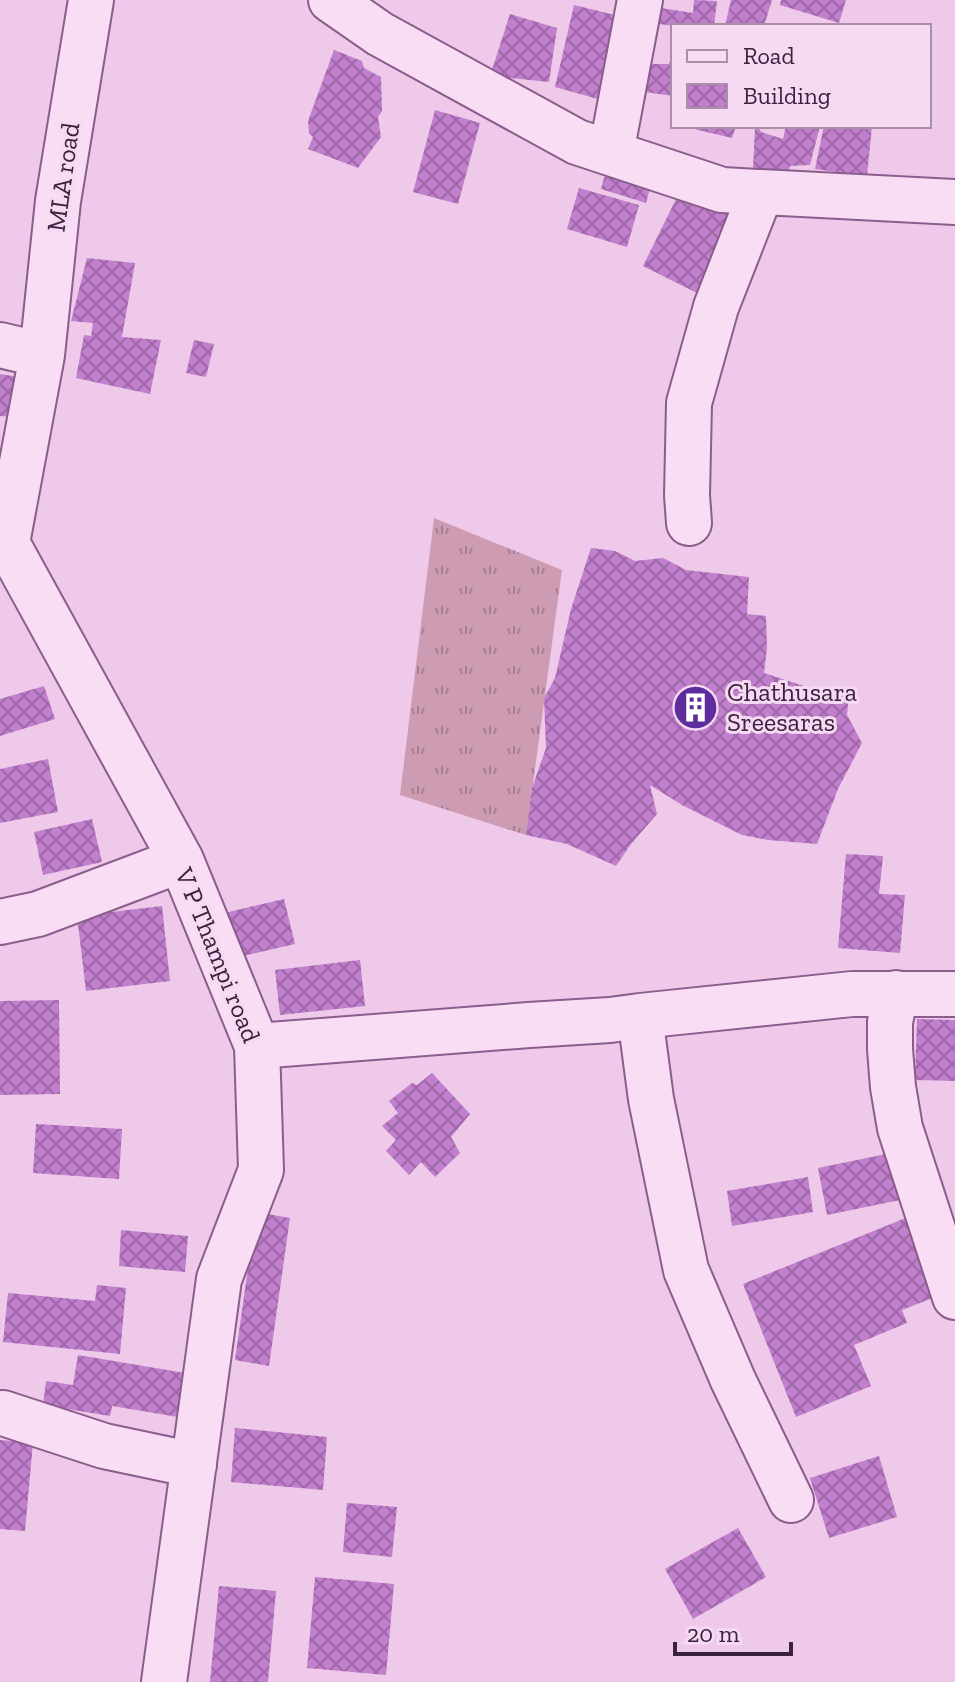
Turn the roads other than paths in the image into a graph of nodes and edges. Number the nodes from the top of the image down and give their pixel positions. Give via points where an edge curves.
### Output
1 (91, 0) edge
2 (331, 0) edge
3 (640, 0) edge
4 (611, 153) junction
5 (761, 192) junction
6 (955, 202) edge
7 (0, 345) edge
8 (42, 355) junction
9 (689, 523) dead end
10 (181, 860) junction
11 (0, 922) edge
12 (896, 993) junction
13 (955, 994) edge
14 (640, 1016) junction
15 (257, 1046) junction
16 (955, 1297) edge
17 (3, 1413) dead end
18 (194, 1465) junction
19 (791, 1500) dead end
20 (164, 1682) edge

1 - 8 street, MLA road via 58,201
2 - 4 street via 380,34 577,142
3 - 4 street
4 - 5 street via 722,190
5 - 6 street
5 - 9 street via 716,307 689,403
7 - 8 street
8 - 10 street, V P Thampi road via 7,543
10 - 11 street via 38,914
10 - 15 street, V P Thampi road
12 - 13 street
12 - 14 street
12 - 16 street via 890,1049 900,1128
14 - 15 street
14 - 19 street via 686,1270
15 - 18 street, V P Thampi road via 261,1170 219,1279
17 - 18 street via 104,1446
18 - 20 street, V P Thampi road

